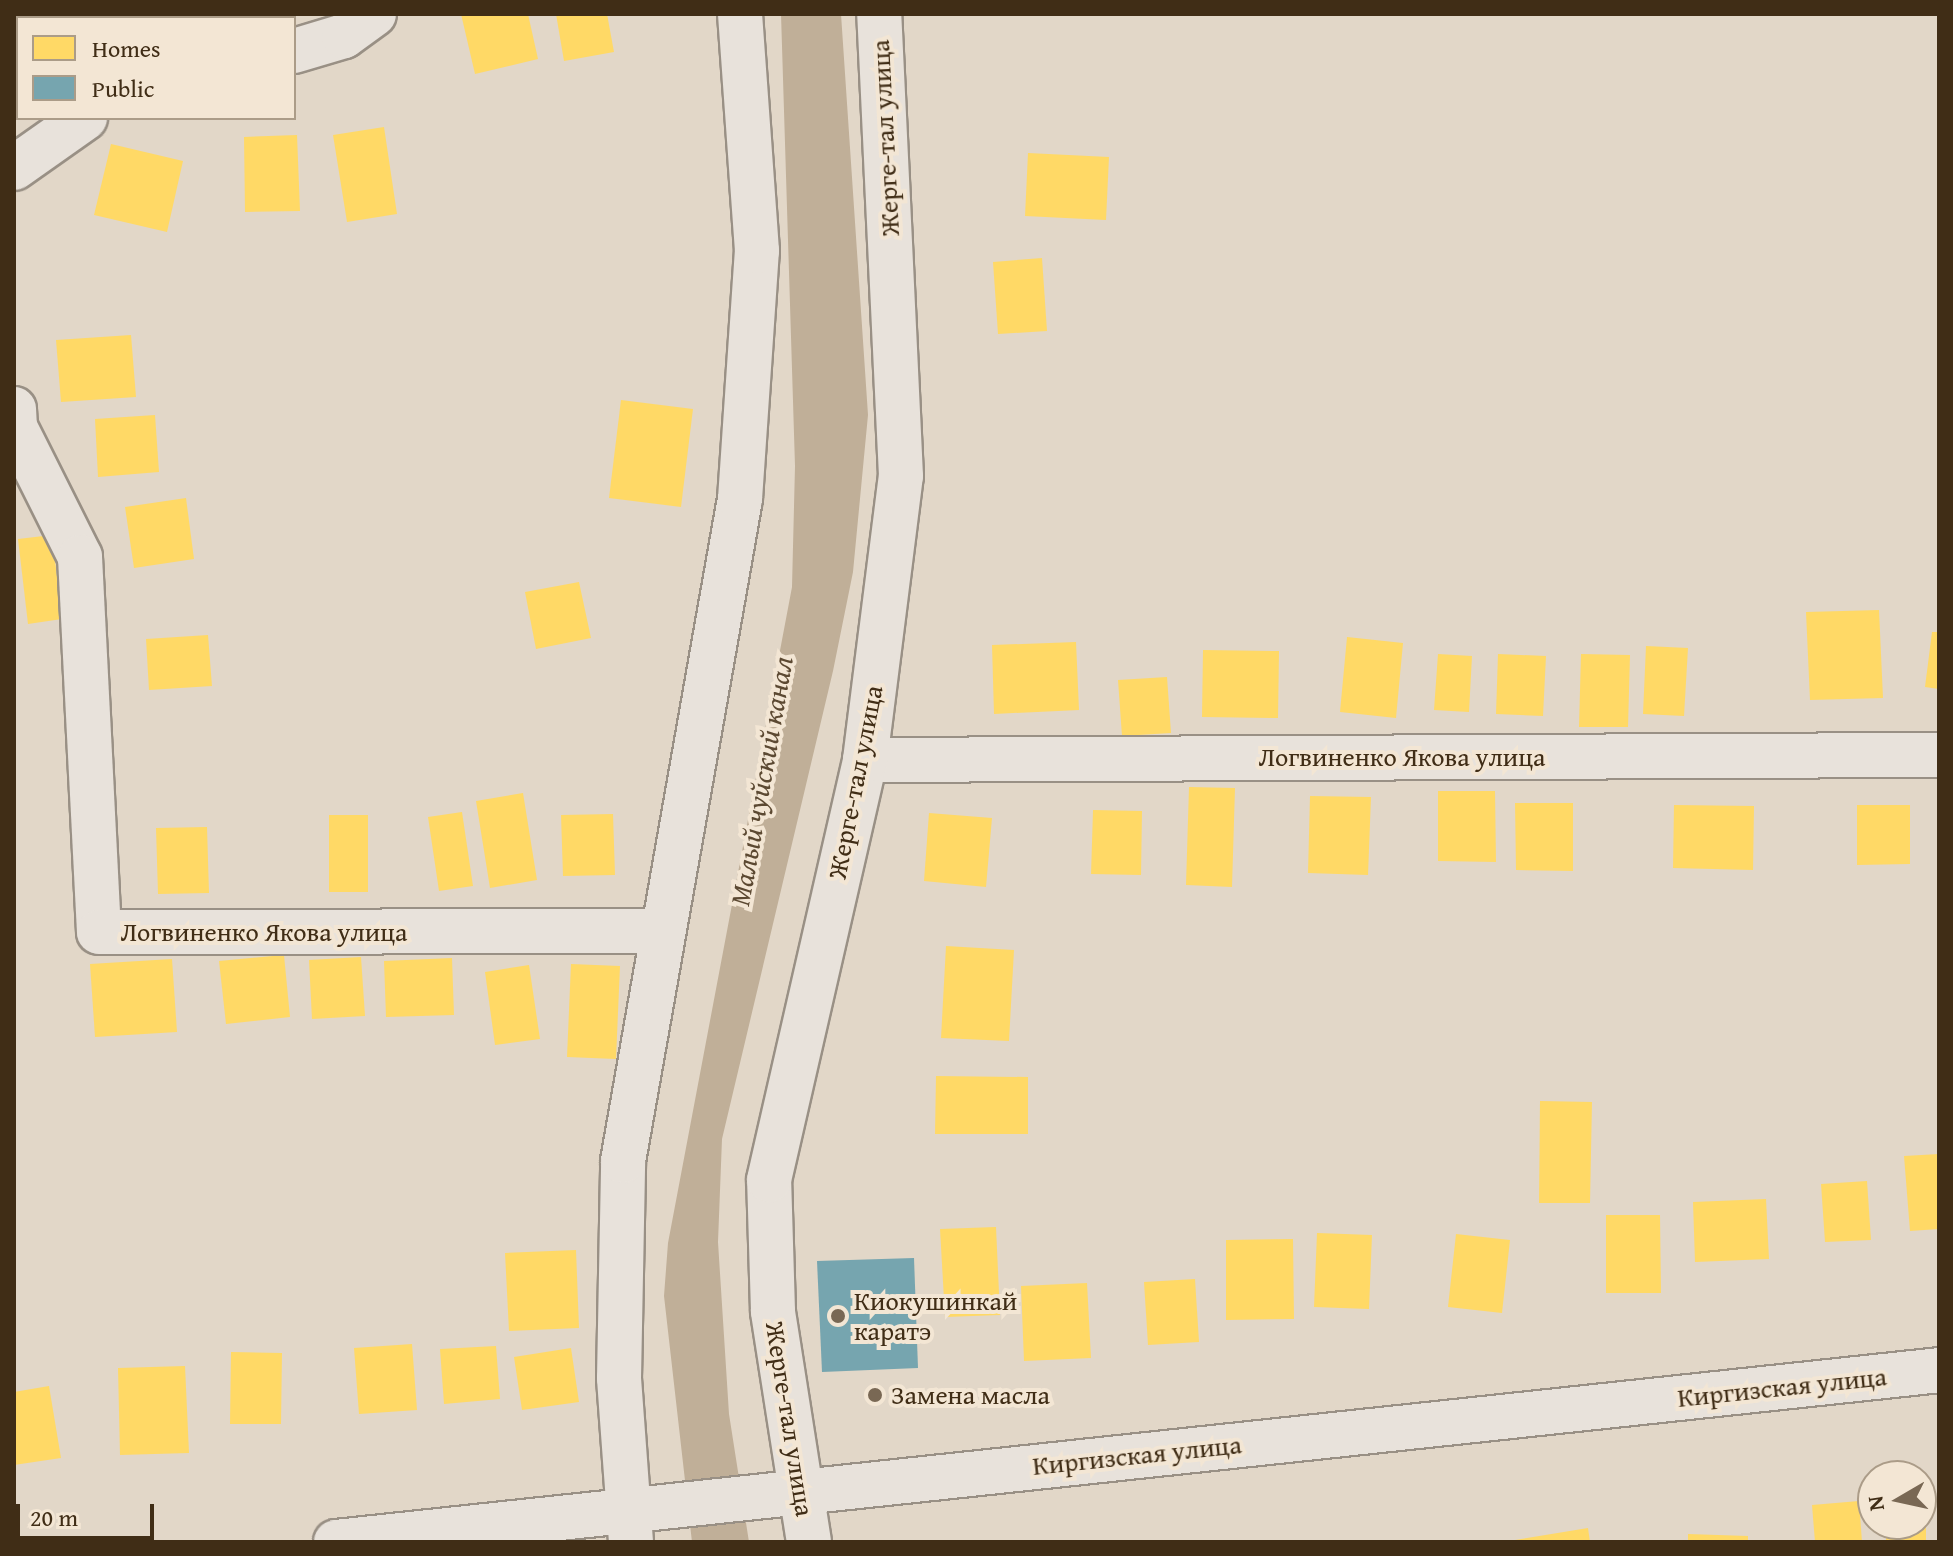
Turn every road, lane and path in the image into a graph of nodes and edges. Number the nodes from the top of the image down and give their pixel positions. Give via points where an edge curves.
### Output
1 (374, 14) edge
2 (740, 14) edge
3 (879, 14) edge
4 (296, 50) edge
5 (82, 120) edge
6 (14, 168) edge
7 (14, 421) edge
8 (1939, 755) edge
9 (865, 760) junction
10 (661, 931) junction
11 (1939, 1370) edge
12 (788, 1492) junction
13 (637, 1520) edge
14 (336, 1542) edge
15 (809, 1542) edge

1 - 4 street via 344,36
2 - 10 street via 757,251 740,499
3 - 9 street, Жерге-тал улица via 901,476
5 - 6 street
7 - 10 street, Логвиненко Якова улица via 80,557 99,932
8 - 9 street, Логвиненко Якова улица
9 - 12 street, Жерге-тал улица via 769,1180
10 - 13 street via 623,1161 619,1378
11 - 12 street, Киргизская улица
12 - 13 street, Киргизская улица
12 - 15 street, Жерге-тал улица
13 - 14 street, Киргизская улица

